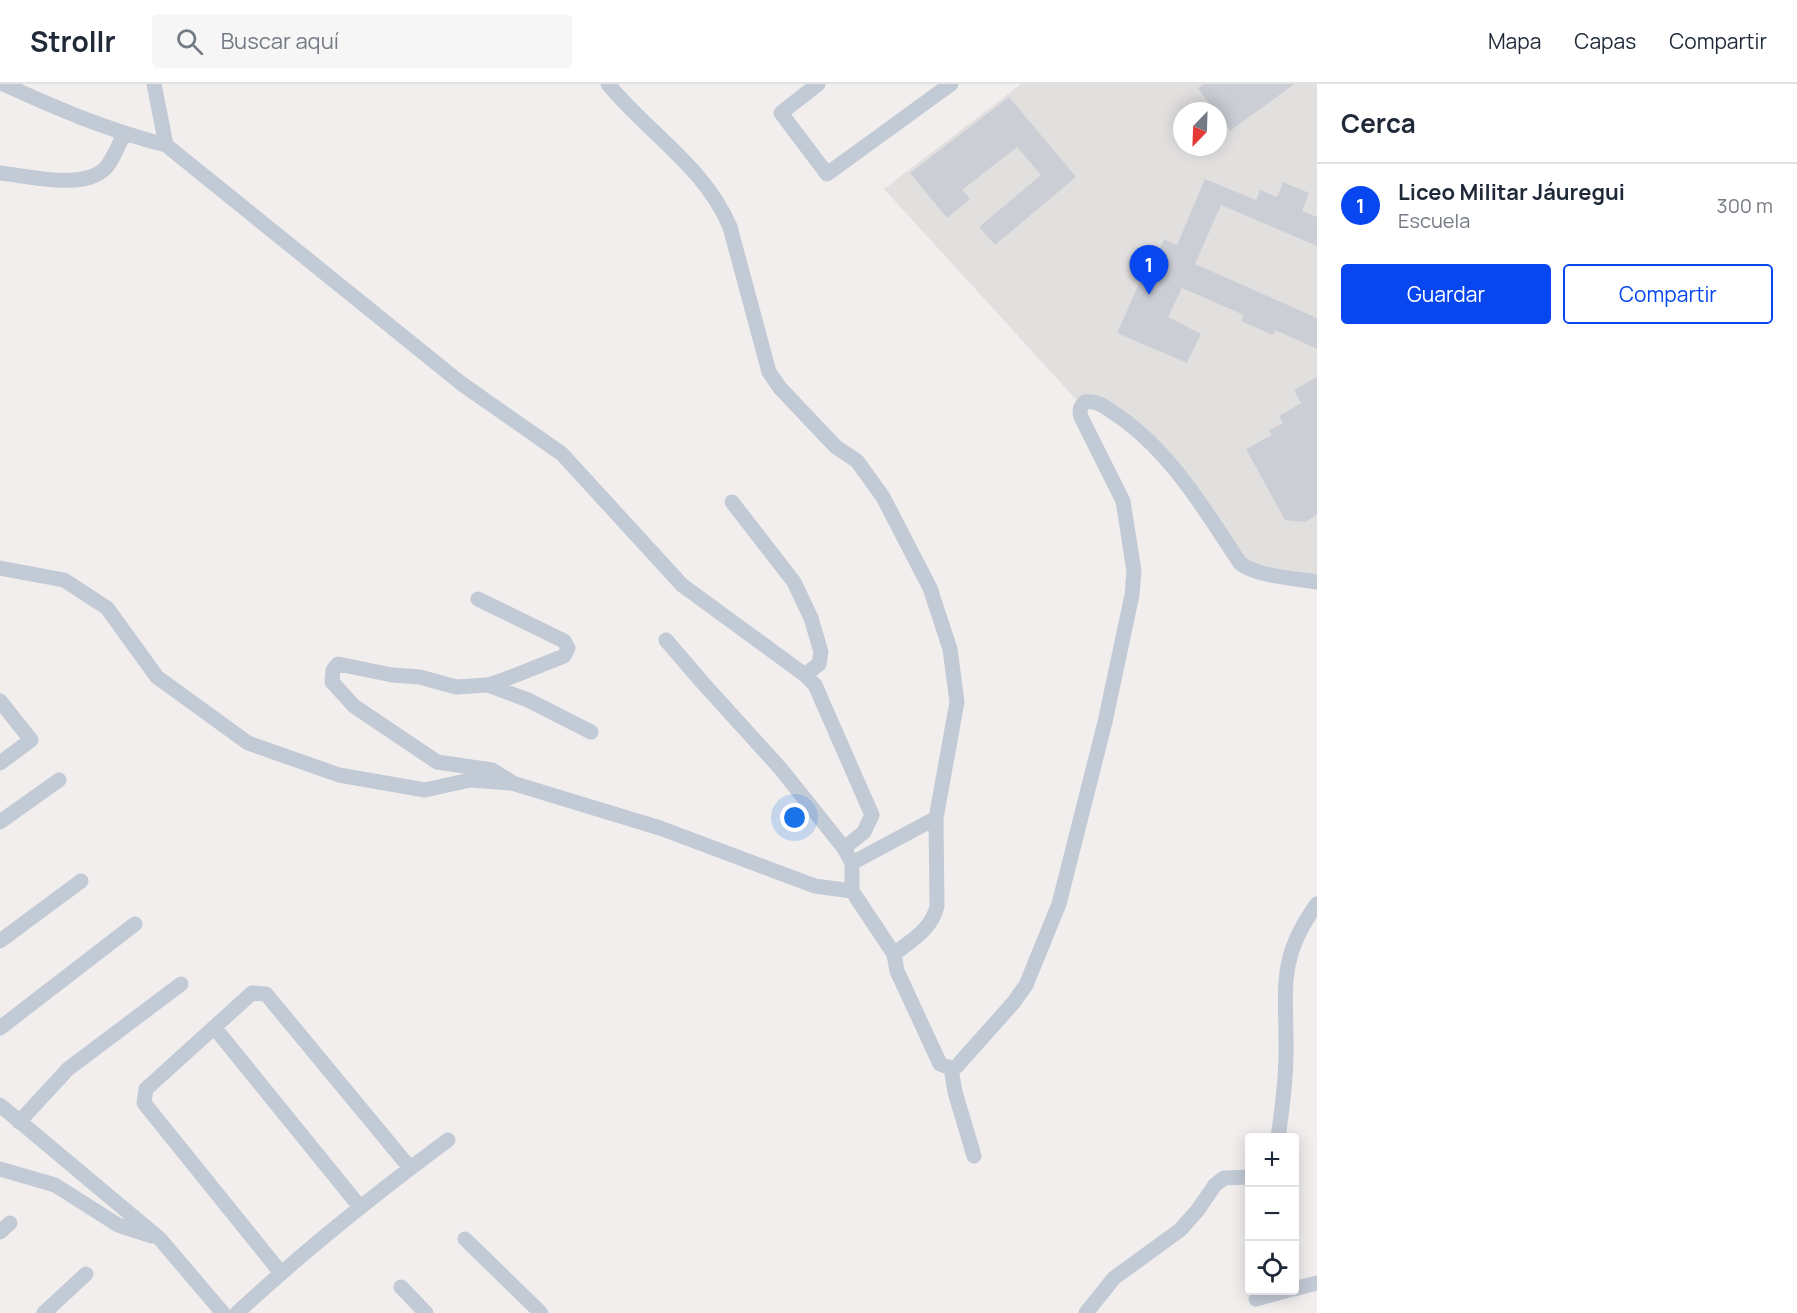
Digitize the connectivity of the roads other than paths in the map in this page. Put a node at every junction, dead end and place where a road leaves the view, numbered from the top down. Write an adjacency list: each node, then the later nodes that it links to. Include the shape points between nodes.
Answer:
1 (3, 84): 6 (street, via 72,116)
2 (154, 84): 7 (street)
3 (608, 84): 21 (street, via 697,172 712,192 730,227 769,372 836,447 857,461 869,477 930,588 950,649 957,702)
4 (818, 84): 5 (street, via 781,113 827,174)
5 (951, 84)
6 (124, 134): 7 (street); 8 (street, via 104,170 88,178 67,180)
7 (166, 145): 14 (street, via 462,384 562,454 682,585)
8 (0, 173)
9 (732, 502): 14 (street, via 794,582 811,618 821,652 819,664)
10 (0, 568): 20 (street, via 64,580 107,608 157,677 248,743 339,775 425,790 470,780)
11 (1317, 582): 34 (street, via 1258,572 1240,563 1184,480 1136,428 1098,403 1082,405 1081,417 1123,501 1134,571 1132,595 1059,904 1026,985 957,1066)
12 (478, 599): 15 (street, via 564,641 568,648 564,656)
13 (666, 640): 23 (street, via 780,768)
14 (805, 675): 23 (street, via 815,685 872,815 864,832)
15 (488, 685): 17 (street); 20 (street, via 456,687 338,664 332,682 354,706 437,762 492,770)
16 (0, 700): 18 (street, via 31,740)
17 (591, 732)
18 (0, 763)
19 (59, 780): 22 (street)
20 (512, 783): 26 (street, via 660,828 815,886)
21 (936, 818): 24 (street); 30 (street, via 935,915 926,929)
22 (0, 822)
23 (844, 848): 24 (street)
24 (852, 863): 26 (street)
25 (81, 881): 29 (street)
26 (852, 891): 30 (street)
27 (1317, 904): 37 (street, via 1290,950 1284,981 1286,1055)
28 (135, 924): 33 (street)
29 (0, 941)
30 (894, 954): 34 (street, via 897,971 937,1059)
31 (182, 984): 36 (street, via 68,1068)
32 (214, 1027): 41 (street, via 252,993 266,994); 43 (street); 46 (street, via 146,1089 144,1103)
33 (0, 1028)
34 (951, 1068): 39 (street)
35 (0, 1105): 36 (street)
36 (19, 1122): 44 (street)
37 (1279, 1133)
38 (448, 1140): 41 (street)
39 (974, 1156)
40 (0, 1168): 44 (street, via 55,1185 118,1226)
41 (410, 1168): 43 (street)
42 (1245, 1177): 58 (street, via 1224,1178 1215,1185 1180,1230 1114,1278)
43 (360, 1207): 46 (street)
44 (160, 1239): 54 (street)
45 (465, 1239): 57 (street)
46 (281, 1273): 55 (street)
47 (86, 1274): 53 (street)
48 (1317, 1283): 50 (street)
49 (401, 1287): 56 (street)
50 (1299, 1288)
51 (1274, 1295): 52 (street)
52 (1255, 1301)
53 (44, 1313)
54 (223, 1313)
55 (237, 1313)
56 (426, 1313)
57 (541, 1313)
58 (1086, 1313)

